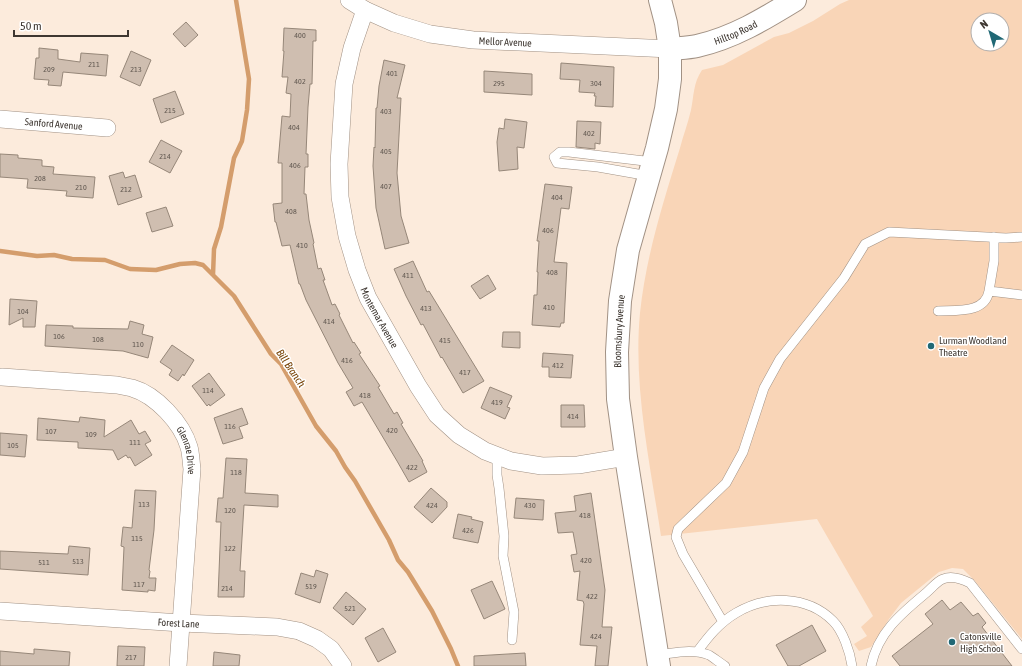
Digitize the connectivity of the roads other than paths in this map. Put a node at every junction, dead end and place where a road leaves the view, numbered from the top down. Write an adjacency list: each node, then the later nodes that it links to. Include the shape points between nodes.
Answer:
1 (349, 0): 4 (street, Mellor Avenue)
2 (660, 0): 5 (main road, Bloomsbury Avenue)
3 (795, 0): 5 (main road, Hilltop Road, via 748,28 722,39 697,46)
4 (365, 10): 5 (street, Mellor Avenue, via 394,23 430,34 474,40); 15 (street, Montemar Avenue, via 352,48 344,84 339,164 340,197 347,236 357,270 368,298 437,415 459,434)
5 (670, 49): 8 (main road, Bloomsbury Avenue, via 666,109)
6 (0, 119): 7 (street, Sanford Avenue)
7 (107, 128)
8 (651, 169): 8 (lane, via 557,163 554,157 560,152 569,152); 16 (main road, Bloomsbury Avenue, via 628,250 620,301 618,391)
9 (994, 237): 10 (lane); 11 (lane, via 994,261); 18 (lane, via 889,232 865,244 844,278 780,359 764,388 743,452 726,483 678,529 676,537 683,554)
10 (1022, 237)
11 (989, 291): 12 (lane); 13 (lane, via 984,303 975,308)
12 (1022, 295)
13 (938, 310)
14 (2, 377): 19 (street, Glenrae Drive, via 133,388 150,397 168,412 180,428 189,446 192,468)
15 (497, 456): 16 (street, Montemar Avenue, via 542,466 578,465); 20 (lane, via 504,536 503,556 514,612)
16 (626, 457): 24 (main road, Bloomsbury Avenue)
17 (0, 611): 19 (street, Forest Lane)
18 (723, 622): 22 (lane); 29 (lane, via 736,613 761,603 797,601 816,609 833,621 842,635)
19 (181, 623): 25 (street, Glenrae Drive); 26 (street, Forest Lane, via 277,627 299,631 317,639 330,649)
20 (512, 640)
21 (1022, 649): 30 (lane, via 970,583 960,578 943,579 899,616 882,638 873,656)
22 (697, 652): 23 (lane); 24 (lane, via 685,651)
23 (709, 656): 27 (lane); 28 (lane)
24 (658, 661)
25 (178, 666)
26 (342, 666)
27 (712, 666)
28 (725, 666)
29 (852, 666)
30 (872, 666)

